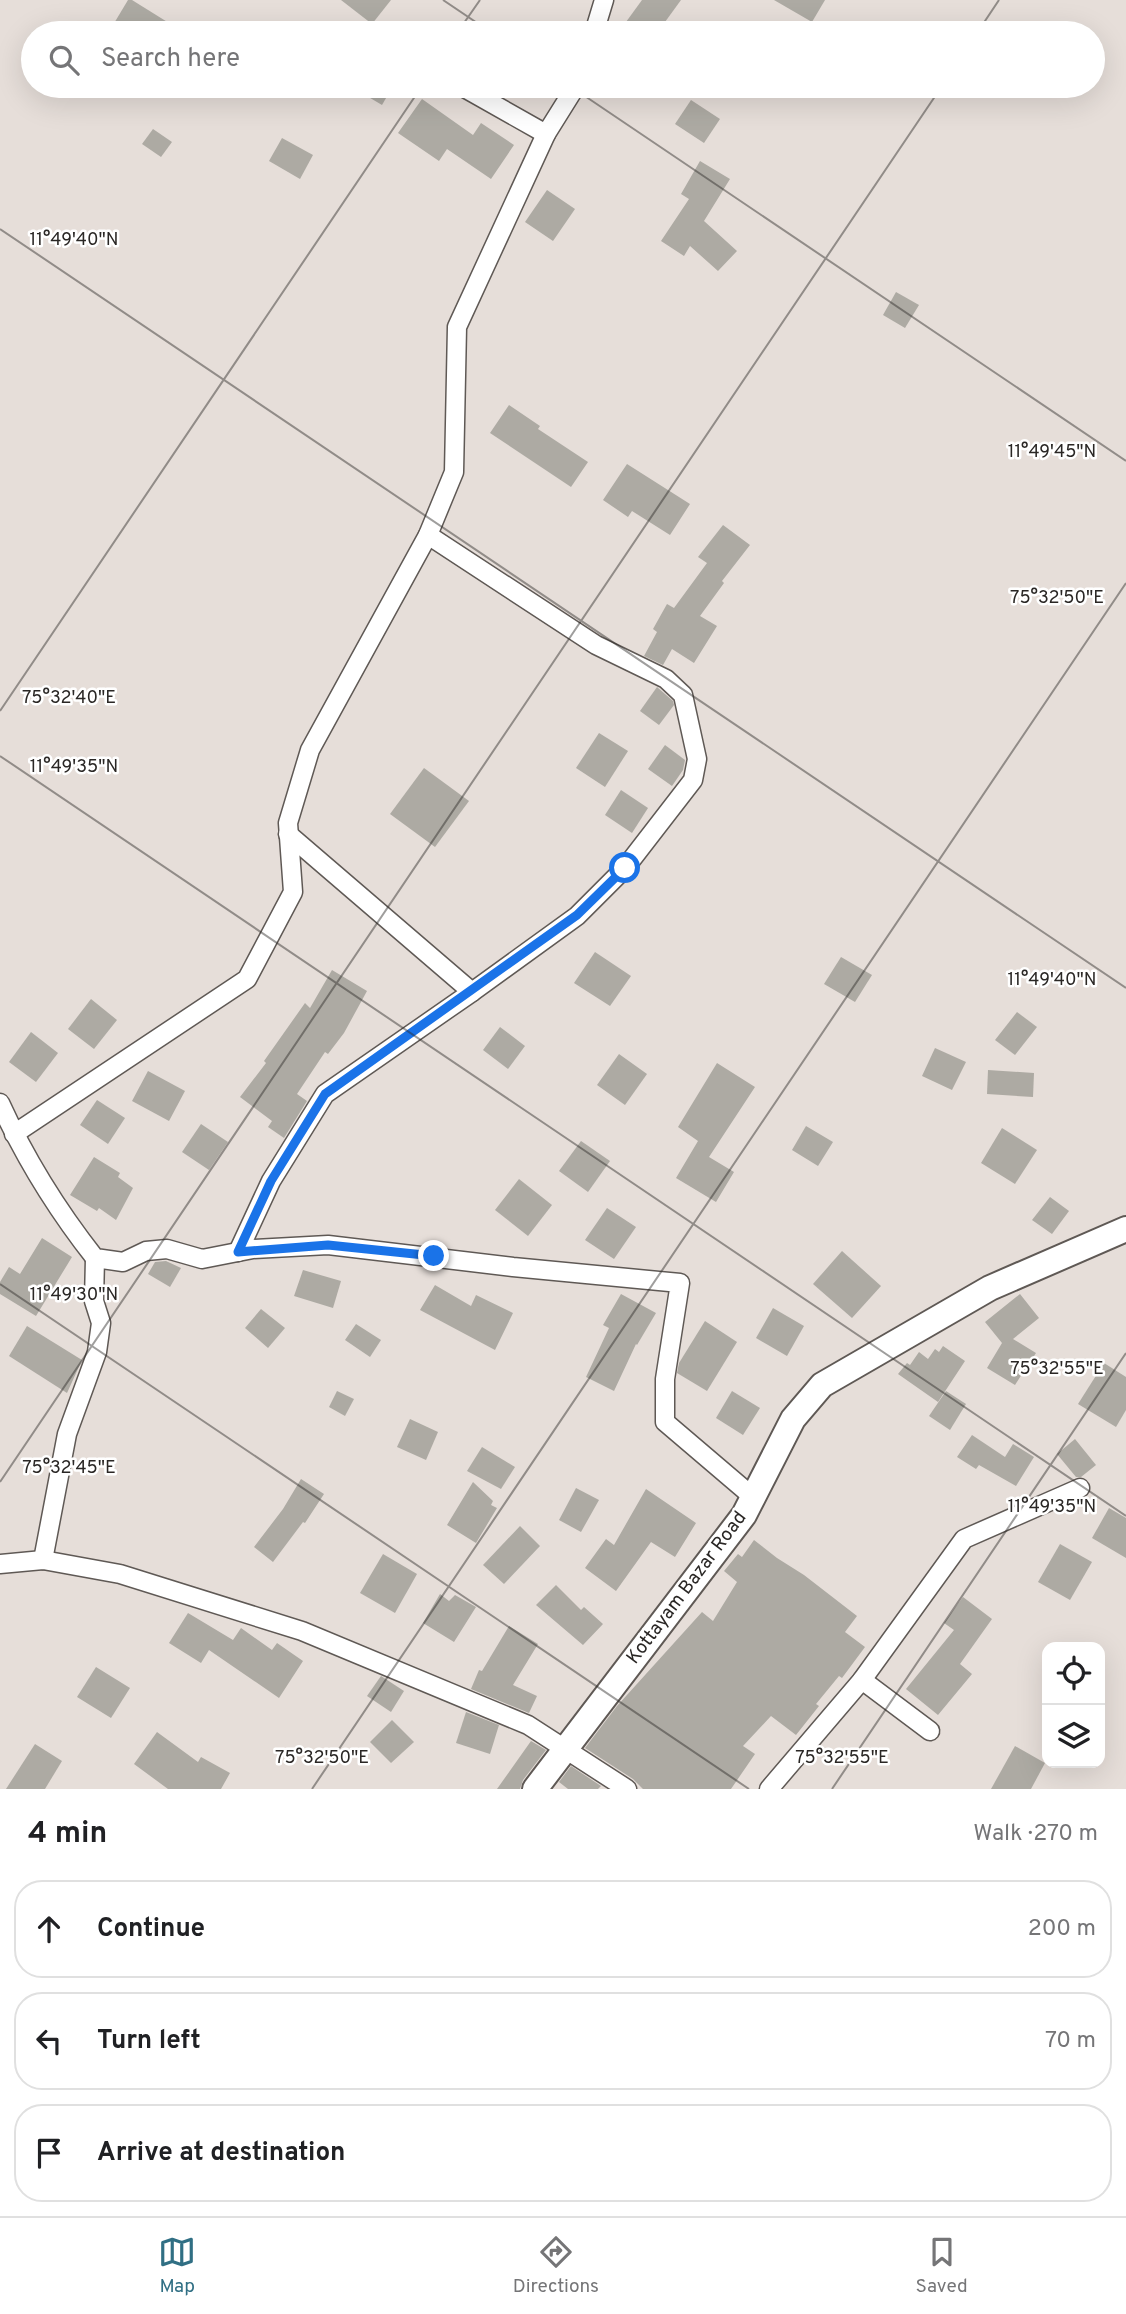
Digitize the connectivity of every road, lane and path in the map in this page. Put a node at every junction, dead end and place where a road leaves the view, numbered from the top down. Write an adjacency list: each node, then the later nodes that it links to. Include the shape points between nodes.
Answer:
1 (604, 0): 2 (street)
2 (598, 21)
3 (482, 98): 5 (street)
4 (568, 98): 5 (street)
5 (546, 134): 6 (street, via 457,327 454,472)
6 (428, 535): 7 (street, via 310,750); 8 (street, via 596,645 666,679 683,695 697,759 693,780 625,868 577,915)
7 (288, 834): 8 (street); 10 (street, via 293,892 247,979)
8 (472, 992): 12 (street, via 325,1094 271,1181)
9 (0, 1103): 10 (street)
10 (14, 1134): 13 (street, via 71,1228)
11 (1126, 1229): 15 (main road, Kottayam Bazar Road, via 990,1288 822,1385 793,1419)
12 (238, 1252): 13 (street, via 202,1259 167,1249 146,1251 123,1262); 15 (street, via 328,1245 680,1283 665,1378 665,1422)
13 (95, 1258): 16 (street, via 94,1301 101,1323 97,1352 67,1434)
14 (1080, 1488): 18 (street, via 964,1539)
15 (752, 1497): 20 (main road, Kottayam Bazar Road, via 744,1515)
16 (43, 1560): 17 (street); 20 (street, via 120,1574 302,1631 528,1725)
17 (0, 1564)
18 (862, 1680): 19 (street); 23 (street)
19 (930, 1731)
20 (567, 1749): 21 (main road, Kottayam Bazar Road); 22 (street)
21 (536, 1789)
22 (627, 1789)
23 (769, 1789)

